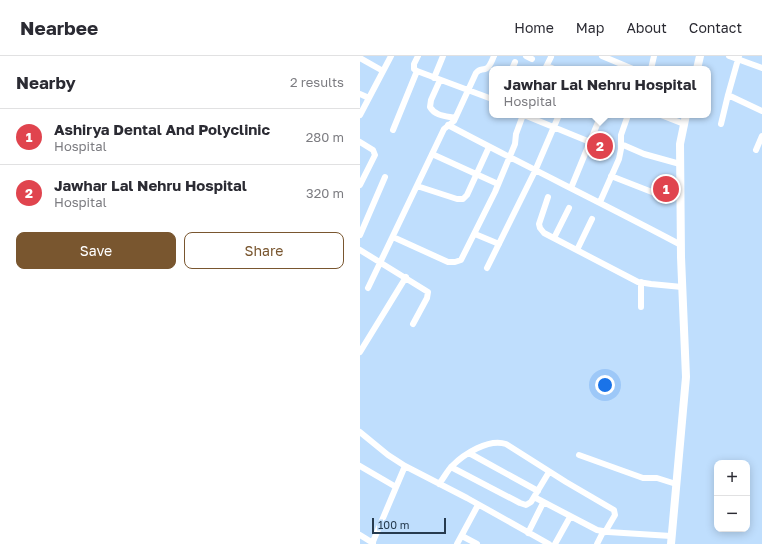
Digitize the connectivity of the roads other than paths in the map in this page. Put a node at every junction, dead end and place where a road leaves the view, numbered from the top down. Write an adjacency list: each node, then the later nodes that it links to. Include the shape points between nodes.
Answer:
1 (391, 56): 19 (street)
2 (418, 56): 20 (street, via 413,66)
3 (443, 56): 21 (street)
4 (494, 56): 23 (street, via 488,67 476,73)
5 (654, 56): 16 (street)
6 (700, 56): 17 (street)
7 (729, 56): 11 (street)
8 (551, 57): 14 (street)
9 (606, 57): 15 (street)
10 (362, 58): 19 (street)
11 (738, 58): 18 (street); 25 (street)
12 (515, 62): 13 (street)
13 (513, 66)
14 (546, 66)
15 (626, 66)
16 (652, 66)
17 (698, 66)
18 (762, 68)
19 (384, 71): 26 (street)
20 (417, 72): 21 (street); 42 (street)
21 (434, 78): 22 (street)
22 (440, 80): 23 (street); 30 (street, via 430,107 439,115)
23 (467, 91): 27 (street); 30 (street)
24 (360, 94): 26 (street)
25 (728, 95): 28 (street); 39 (street)
26 (369, 98): 29 (street)
27 (489, 98)
28 (762, 111)
29 (360, 114)
30 (455, 118): 40 (street)
31 (523, 118): 50 (street)
32 (532, 118): 41 (street)
33 (558, 118): 41 (street)
34 (600, 118): 45 (street)
35 (627, 118): 46 (street, via 621,135)
36 (669, 118): 38 (street)
37 (685, 118): 38 (street)
38 (684, 124): 51 (street)
39 (721, 124)
40 (448, 125): 47 (street); 49 (street, via 444,128)
41 (554, 127): 45 (street); 52 (street)
42 (393, 130)
43 (762, 136): 48 (street)
44 (360, 142): 57 (street, via 373,150 375,155)
45 (590, 142): 59 (street)
46 (621, 144): 51 (street, via 644,154); 54 (street, via 621,153)
47 (489, 147): 50 (street); 53 (street)
48 (756, 150)
49 (432, 154): 53 (street); 58 (street)
50 (510, 158): 52 (street); 56 (street)
51 (680, 164): 61 (street)
52 (535, 171): 59 (street); 69 (street)
53 (476, 175): 56 (street); 58 (street, via 463,199)
54 (612, 176): 61 (street, via 652,192); 62 (street)
55 (385, 177): 66 (street)
56 (498, 184): 65 (street)
57 (360, 185)
58 (417, 186): 67 (street)
59 (571, 188): 62 (street)
60 (548, 197): 68 (street, via 540,218 540,228)
61 (681, 197): 70 (street)
62 (600, 202): 70 (street)
63 (569, 208): 68 (street)
64 (592, 219): 72 (street)
65 (475, 234): 67 (street, via 464,256 455,262 448,262); 69 (street)
66 (360, 235)
67 (393, 237): 73 (street)
68 (554, 238): 72 (street)
69 (499, 244): 74 (street)
70 (681, 245): 77 (street)
71 (360, 250): 73 (street)
72 (577, 250): 76 (street)
73 (381, 262): 75 (street); 78 (street)
74 (487, 268)
75 (406, 277): 80 (street, via 428,293); 81 (street)
76 (641, 282): 77 (street); 79 (street)
77 (682, 287): 90 (street, via 686,377)
78 (368, 288)
79 (641, 307)
80 (413, 324)
81 (360, 352)
82 (360, 432): 86 (street)
83 (470, 452): 87 (street); 88 (street, via 492,442 501,442); 92 (street)
84 (579, 454): 90 (street, via 643,478 658,478)
85 (360, 466): 91 (street)
86 (405, 466): 89 (street); 91 (street)
87 (452, 467): 89 (street); 93 (street, via 523,504 528,504)
88 (549, 472): 92 (street); 97 (street, via 614,510 615,515)
89 (440, 484): 95 (street)
90 (676, 484): 101 (street)
91 (396, 487): 102 (street)
92 (538, 491): 93 (street)
93 (534, 497): 94 (street)
94 (543, 502): 96 (street); 98 (street)
95 (478, 505): 98 (street); 100 (street)
96 (570, 517): 97 (street); 106 (street)
97 (604, 532): 101 (street); 107 (street)
98 (528, 533): 105 (street)
99 (360, 535): 102 (street)
100 (462, 536): 103 (street); 104 (street)
101 (671, 540)
102 (373, 543)
103 (457, 544)
104 (477, 544)
105 (549, 544)
106 (555, 544)
107 (597, 544)

